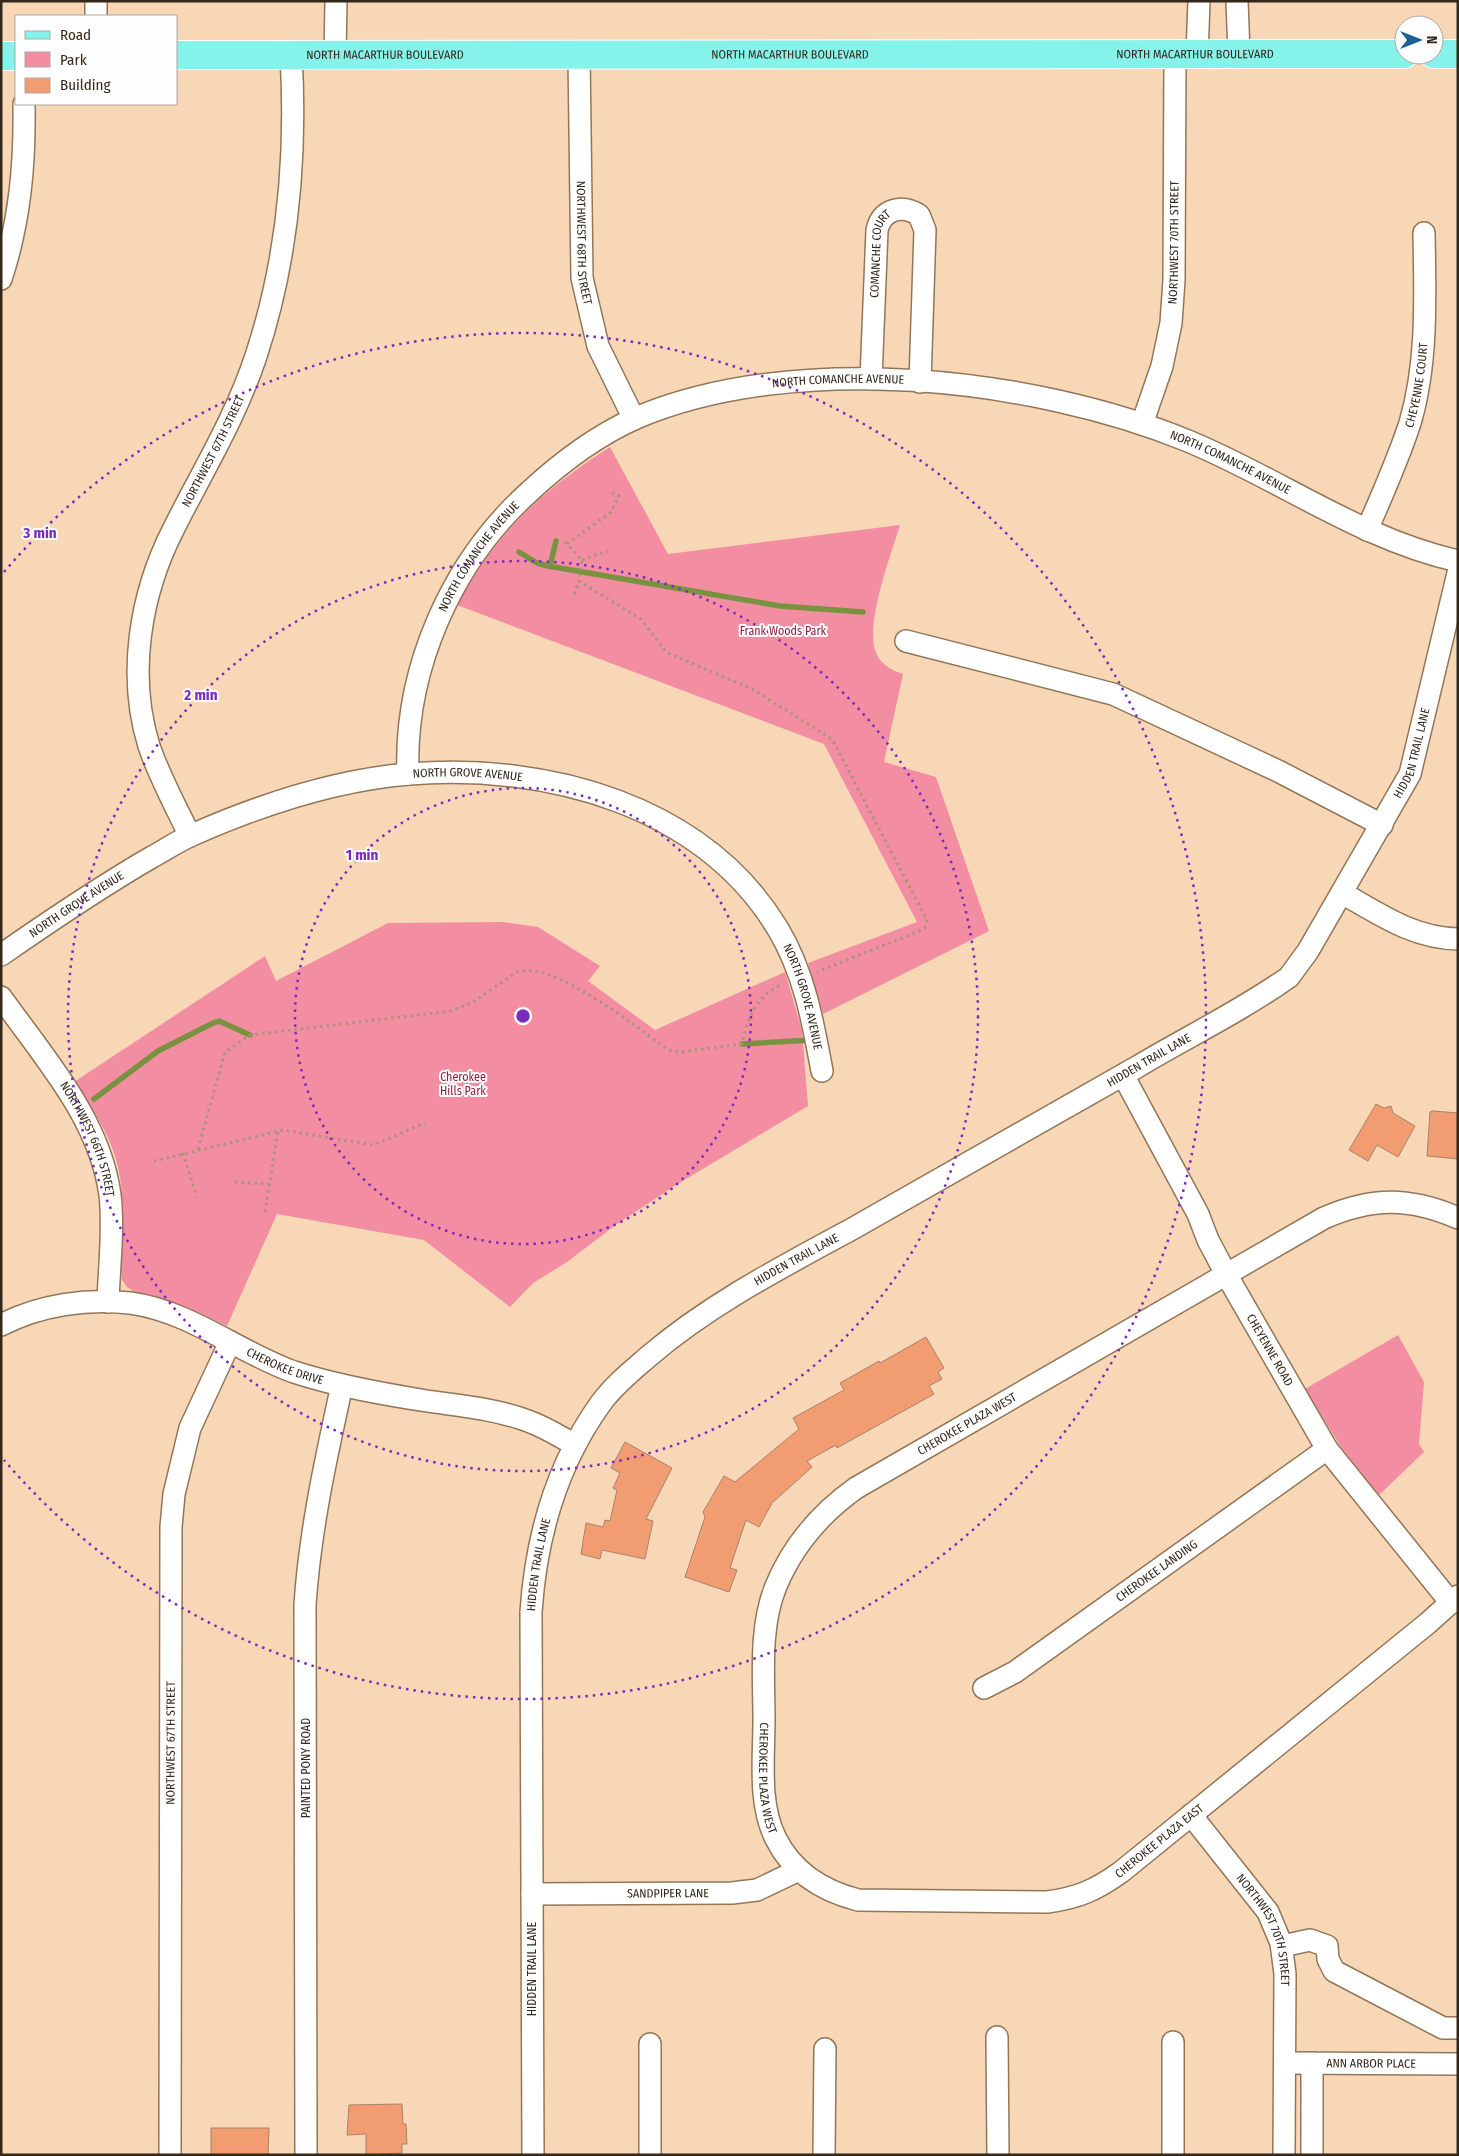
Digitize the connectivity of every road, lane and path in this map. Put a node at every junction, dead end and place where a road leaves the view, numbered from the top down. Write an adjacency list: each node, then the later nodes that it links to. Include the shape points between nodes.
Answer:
1 (96, 1): 5 (street)
2 (336, 1): 12 (street)
3 (1199, 1): 6 (street, NORTHWEST 70TH STREET)
4 (1237, 1): 7 (street)
5 (96, 15)
6 (1186, 54): 7 (main road, NORTH MACARTHUR BOULEVARD); 13 (main road, NORTH MACARTHUR BOULEVARD); 23 (street, NORTHWEST 70TH STREET, via 1171,323 1162,366)
7 (1239, 54): 8 (main road, NORTH MACARTHUR BOULEVARD)
8 (1394, 54)
9 (1444, 54): 10 (main road)
10 (1458, 54)
11 (291, 55): 12 (main road, NORTH MACARTHUR BOULEVARD); 16 (main road, NORTH MACARTHUR BOULEVARD); 35 (street, NORTHWEST 67TH STREET, via 291,172 286,228 272,304 256,358 225,433 156,568 139,641 141,710 150,746)
12 (335, 55): 13 (main road, NORTH MACARTHUR BOULEVARD)
13 (579, 55): 22 (street, NORTHWEST 68TH STREET, via 582,278 598,346)
14 (1, 56): 15 (main road)
15 (15, 56)
16 (178, 56)
17 (24, 105): 19 (street, via 22,183 10,252)
18 (1424, 233): 25 (street, CHEYENNE COURT, via 1425,320 1420,374 1410,422)
19 (1, 279)
20 (871, 379): 21 (street, NORTH COMANCHE AVENUE); 21 (street, COMANCHE COURT, via 877,230 884,215 906,209 919,215 925,230); 22 (street, NORTH COMANCHE AVENUE, via 778,383 733,389 701,396)
21 (920, 382): 23 (street, NORTH COMANCHE AVENUE, via 1046,399)
22 (634, 419): 33 (street, NORTH COMANCHE AVENUE, via 549,473 504,517 471,560 442,611 426,650 414,692)
23 (1142, 424): 25 (street, NORTH COMANCHE AVENUE, via 1228,459)
24 (612, 493): 28 (path, via 619,496 611,512 566,543)
25 (1367, 530): 27 (street, NORTH COMANCHE AVENUE, via 1413,549)
26 (608, 551): 28 (path)
27 (1458, 561)
28 (583, 562): 30 (path)
29 (1458, 573): 34 (street, HIDDEN TRAIL LANE, via 1415,758 1403,790)
30 (580, 579): 31 (path); 39 (path, via 641,619 666,652 752,689 832,739 927,920 925,928 918,932)
31 (574, 594)
32 (906, 641): 34 (street, via 1113,694 1278,771)
33 (408, 774): 35 (street, NORTH GROVE AVENUE, via 370,779 283,801); 39 (street, NORTH GROVE AVENUE, via 450,772 519,776 588,792 650,815 724,862 744,883 779,930)
34 (1382, 825): 36 (street, HIDDEN TRAIL LANE)
35 (190, 836): 38 (street, NORTH GROVE AVENUE, via 122,874)
36 (1342, 894): 37 (street, via 1412,932); 42 (street, HIDDEN TRAIL LANE, via 1289,977)
37 (1458, 940)
38 (1, 955)
39 (801, 977): 41 (street, NORTH GROVE AVENUE); 45 (path, via 775,987 758,1001 746,1023 742,1044 680,1052 669,1050 582,990 527,968 464,1007 451,1011 250,1035 225,1052)
40 (1, 997): 54 (street, NORTHWEST 66TH STREET, via 78,1108 100,1151 110,1197)
41 (822, 1071)
42 (1123, 1075): 53 (street, CHEYENNE ROAD, via 1194,1206); 58 (street, HIDDEN TRAIL LANE, via 692,1321 631,1371 602,1402)
43 (425, 1123): 44 (path, via 372,1145)
44 (278, 1131): 45 (path); 49 (path)
45 (198, 1150): 46 (path)
46 (183, 1153): 47 (path); 50 (path)
47 (154, 1161)
48 (234, 1182): 49 (path)
49 (269, 1184): 51 (path)
50 (197, 1197)
51 (264, 1212)
52 (1458, 1218): 53 (street, CHEROKEE PLAZA WEST, via 1422,1205 1402,1202 1364,1204 1324,1218)
53 (1226, 1274): 59 (street, CHEYENNE ROAD); 63 (street, CHEROKEE PLAZA WEST, via 856,1488 817,1520 802,1538 776,1586 769,1607 764,1656 766,1808 776,1840)
54 (108, 1302): 55 (street, CHEROKEE DRIVE, via 56,1306); 56 (street, CHEROKEE DRIVE, via 150,1306)
55 (1, 1325)
56 (230, 1342): 57 (street, CHEROKEE DRIVE, via 294,1371); 76 (street, NORTHWEST 67TH STREET, via 190,1428 174,1494 171,1527)
57 (342, 1385): 58 (street, CHEROKEE DRIVE, via 506,1414 548,1429); 77 (street, PAINTED PONY ROAD, via 314,1522 305,1605)
58 (575, 1445): 64 (street, HIDDEN TRAIL LANE, via 557,1484 545,1523 533,1584)
59 (1327, 1449): 60 (street, CHEYENNE ROAD); 61 (street, CHEROKEE LANDING, via 1015,1672)
60 (1454, 1600): 62 (street, CHEROKEE PLAZA EAST)
61 (984, 1688)
62 (1191, 1815): 63 (street, CHEROKEE PLAZA EAST, via 1122,1872 1072,1899 1047,1902 858,1900 833,1893); 65 (street, NORTHWEST 70TH STREET, via 1268,1912)
63 (799, 1870): 64 (street, SANDPIPER LANE, via 757,1890 732,1893)
64 (532, 1894): 78 (street, HIDDEN TRAIL LANE)
65 (1282, 1946): 66 (street, via 1310,1940 1327,1946 1328,1959 1334,1971 1443,2028); 71 (street, NORTHWEST 70TH STREET)
66 (1458, 2028)
67 (997, 2037): 81 (street)
68 (1173, 2042): 82 (street)
69 (650, 2044): 79 (street)
70 (825, 2048): 80 (street)
71 (1285, 2063): 72 (street, ANN ARBOR PLACE); 74 (street, NORTHWEST 70TH STREET)
72 (1312, 2064): 73 (street, ANN ARBOR PLACE); 75 (street)
73 (1458, 2064)
74 (1284, 2130): 75 (street); 83 (street, NORTHWEST 70TH STREET)
75 (1312, 2130): 84 (street)
76 (170, 2155)
77 (306, 2155)
78 (533, 2155)
79 (650, 2155)
80 (824, 2155)
81 (998, 2155)
82 (1173, 2155)
83 (1284, 2155)
84 (1312, 2155)

